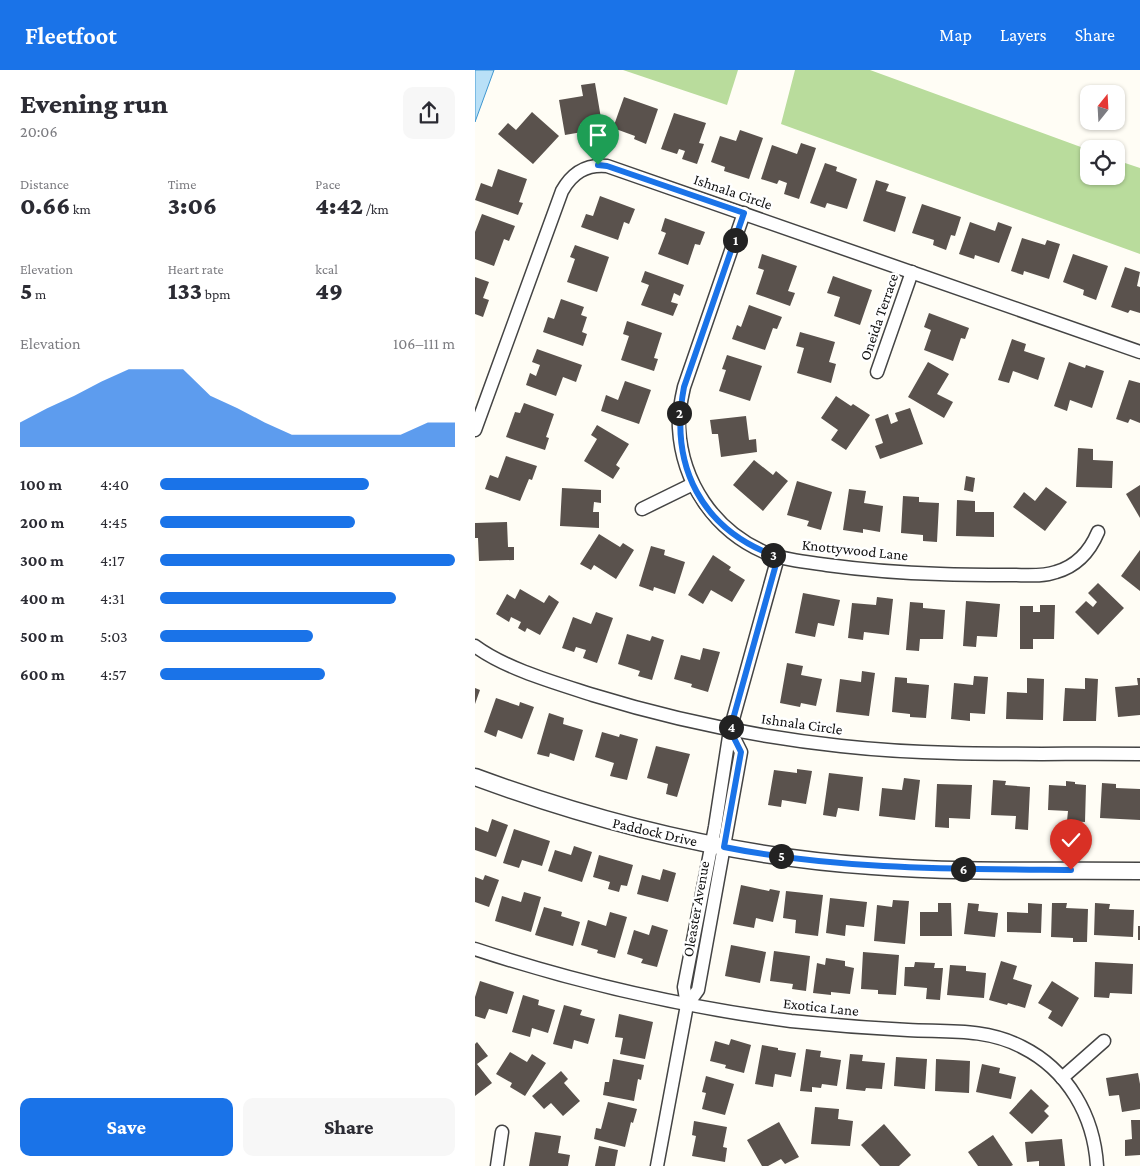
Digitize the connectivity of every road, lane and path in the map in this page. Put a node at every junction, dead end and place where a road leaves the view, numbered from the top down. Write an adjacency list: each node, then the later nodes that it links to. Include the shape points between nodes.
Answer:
1 (744, 213): 2 (street, Ishnala Circle); 5 (street, Ishnala Circle, via 607,166 589,167 573,176 563,191); 6 (street, Knottywood Lane, via 680,406 681,446)
2 (912, 272): 3 (street, Ishnala Circle); 4 (street, Oneida Terrace)
3 (1140, 352)
4 (877, 372)
5 (475, 430)
6 (693, 484): 7 (street); 9 (street, Knottywood Lane, via 703,502 730,531)
7 (643, 509)
8 (1098, 532): 9 (street, Knottywood Lane, via 1091,548 1079,560 1065,569 1040,575 912,573 857,569)
9 (778, 557): 11 (street, Oleaster Avenue)
10 (475, 646): 11 (street, Ishnala Circle, via 502,662 566,686 633,707)
11 (730, 730): 12 (street, Ishnala Circle, via 901,751); 14 (street, Oleaster Avenue, via 715,827)
12 (1140, 754)
13 (475, 777): 14 (street, Paddock Drive, via 586,815)
14 (717, 846): 15 (street, Paddock Drive, via 872,866); 17 (street, Oleaster Avenue, via 684,987)
15 (1140, 871)
16 (475, 949): 17 (street, Exotica Lane, via 579,981)
17 (687, 1005): 19 (street, Exotica Lane, via 793,1021 986,1034 1023,1047); 22 (street, Oleaster Avenue)
18 (1105, 1041): 19 (street)
19 (1062, 1078): 23 (street, Exotica Lane, via 1081,1104 1089,1122)
20 (502, 1132): 21 (street)
21 (497, 1166)
22 (657, 1166)
23 (1097, 1166)

